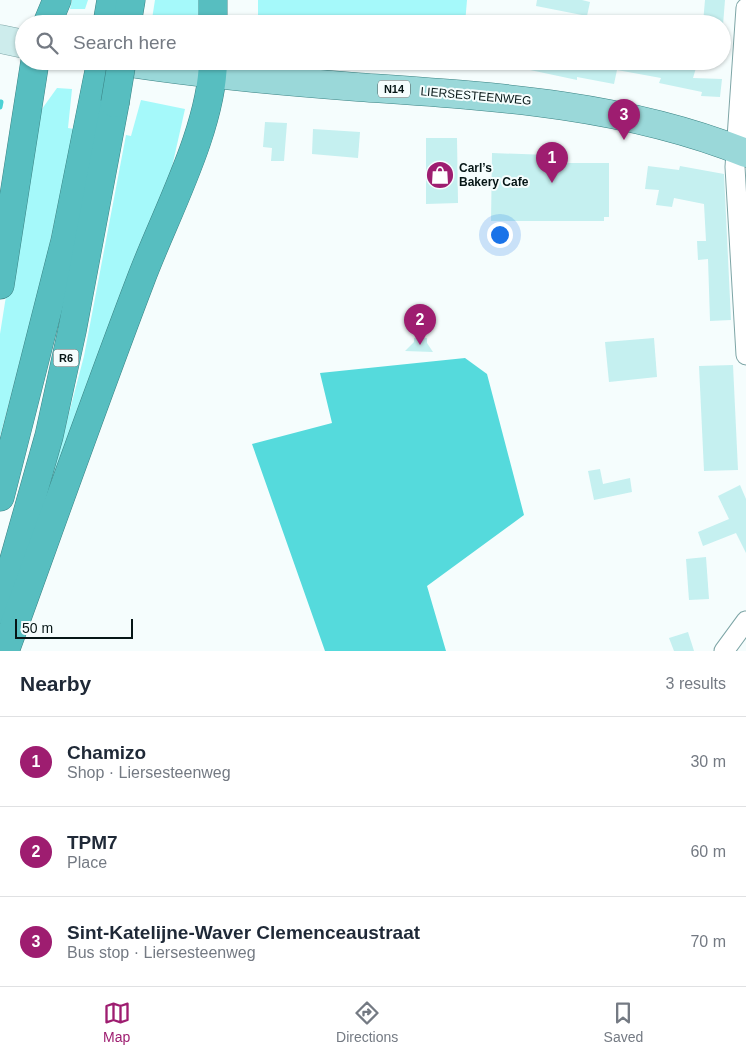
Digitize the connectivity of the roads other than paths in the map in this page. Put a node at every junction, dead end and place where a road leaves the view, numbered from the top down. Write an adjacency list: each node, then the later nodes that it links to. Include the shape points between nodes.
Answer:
1 (57, 0): 4 (highway)
2 (213, 0): 5 (highway)
3 (746, 8): 14 (street)
4 (51, 15)
5 (213, 15)
6 (0, 39): 7 (main road)
7 (15, 42)
8 (34, 70): 15 (highway)
9 (102, 70): 13 (highway, R6)
10 (123, 70): 13 (highway, R6, bridge)
11 (212, 70): 20 (highway, via 198,138 141,277)
12 (231, 70): 14 (main road, LIERSESTEENWEG / N14, via 530,101 669,127)
13 (105, 102): 17 (highway, R6); 18 (highway, R6, via 72,331 49,436)
14 (741, 151): 16 (street)
15 (0, 285)
16 (746, 354)
17 (0, 498)
18 (0, 609)
19 (746, 621): 21 (street)
20 (5, 651)
21 (724, 651)

